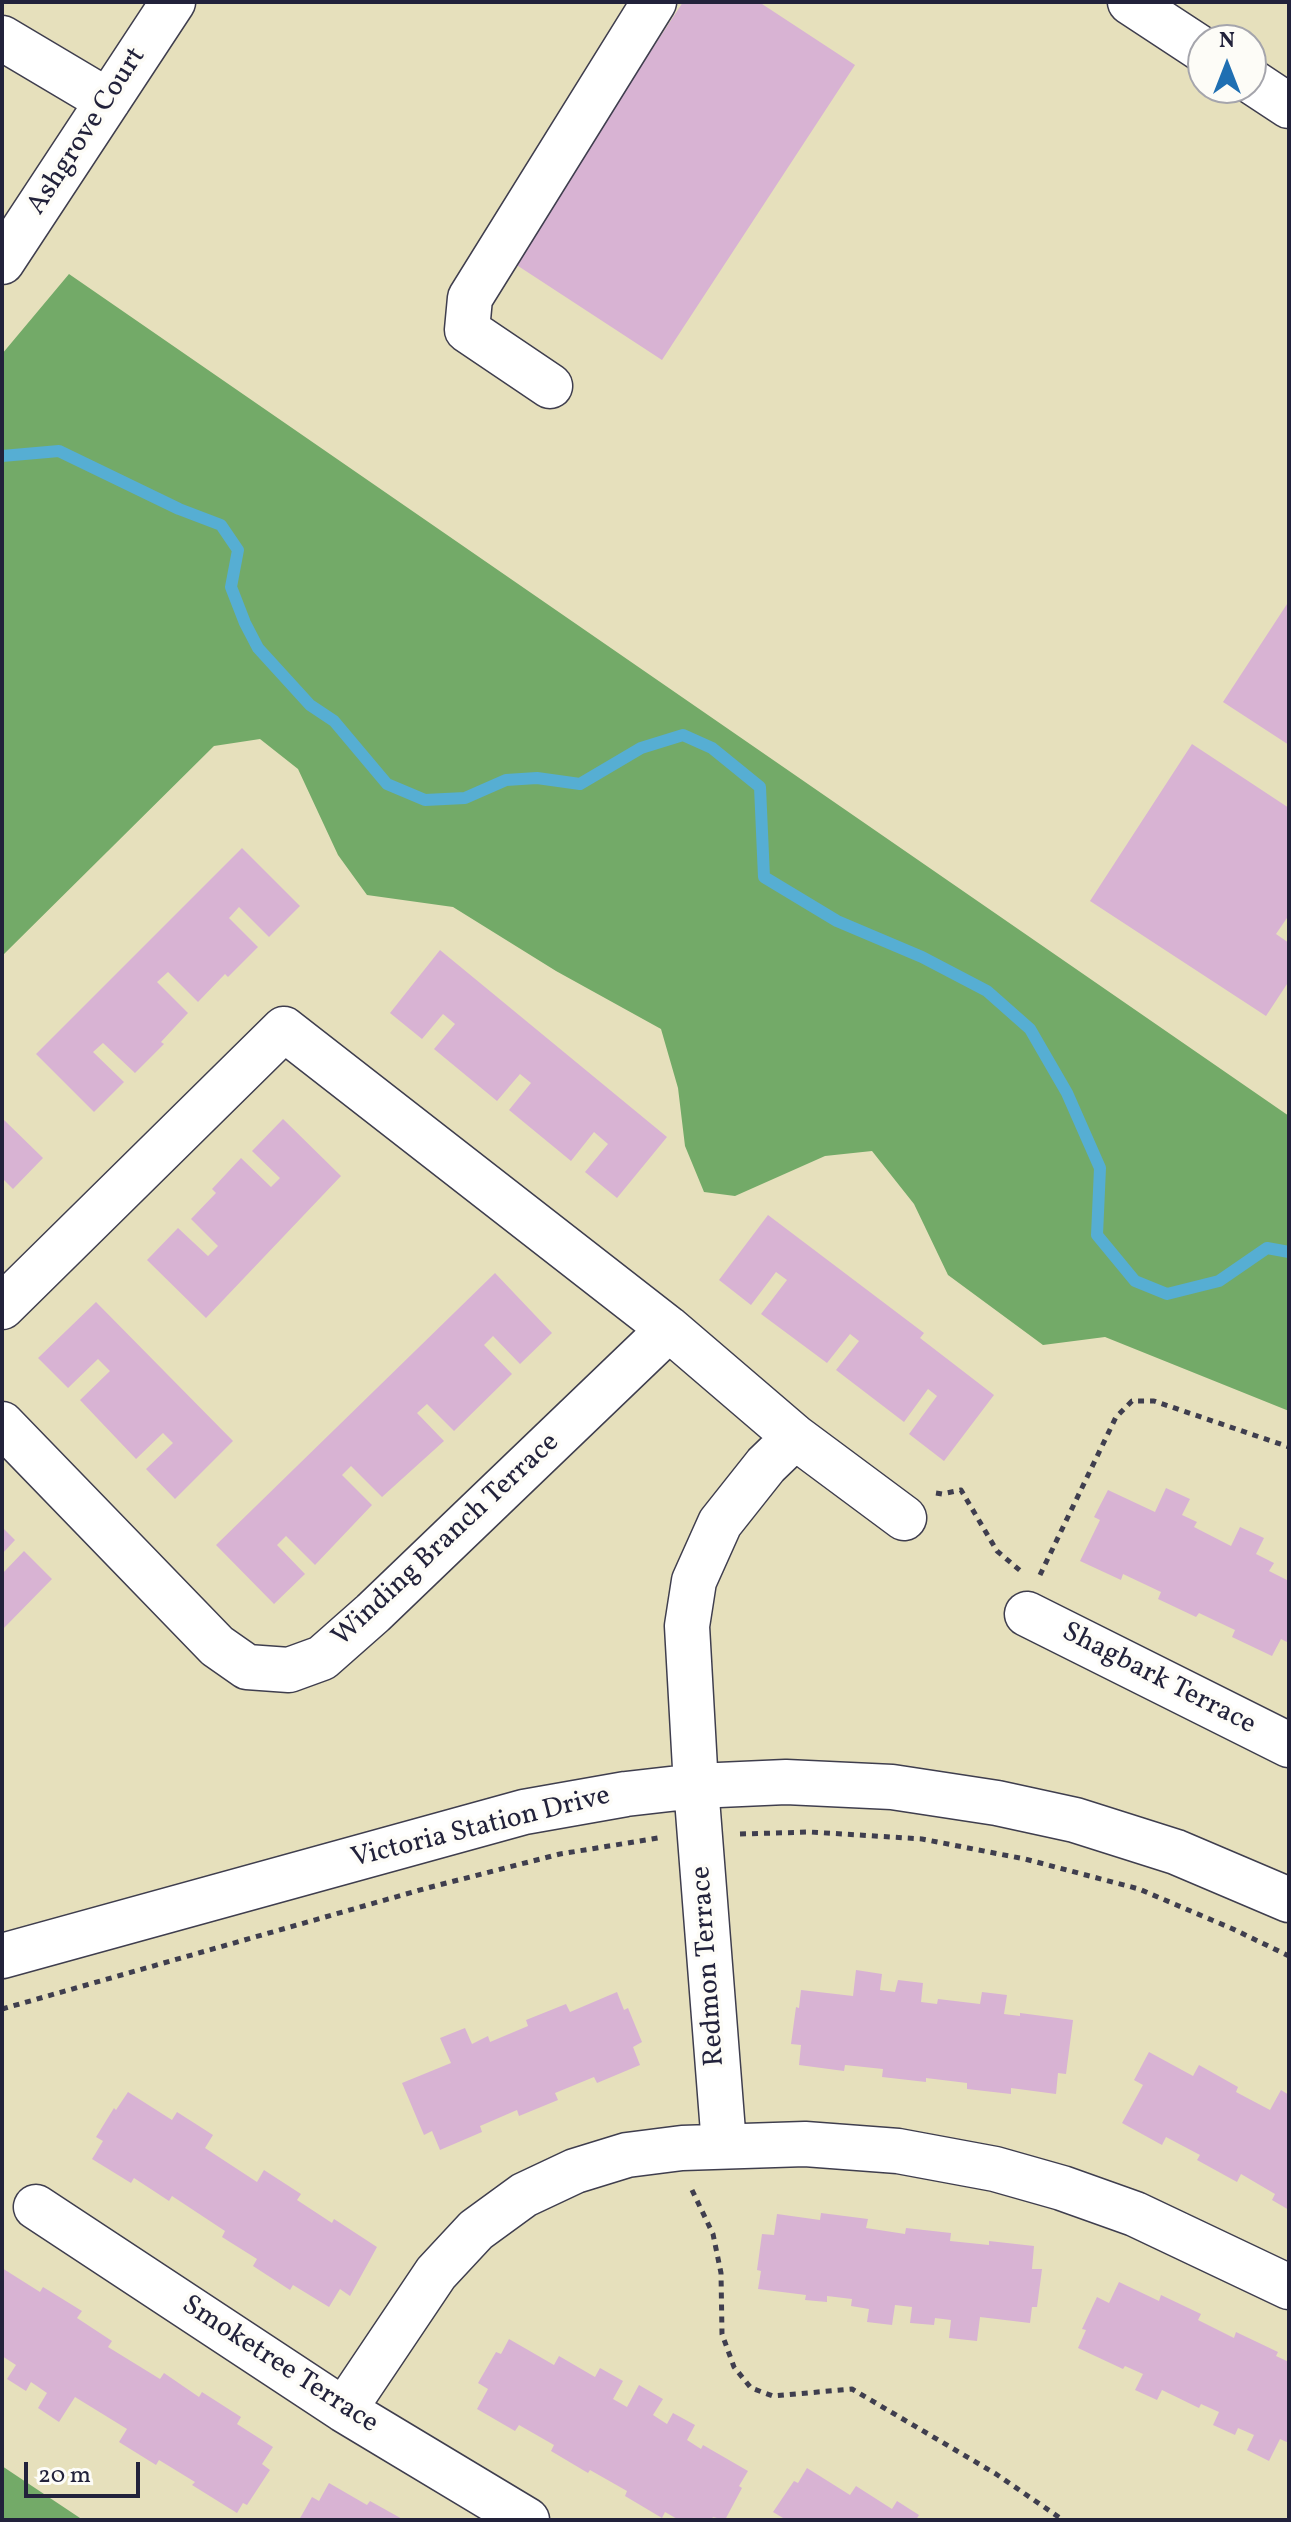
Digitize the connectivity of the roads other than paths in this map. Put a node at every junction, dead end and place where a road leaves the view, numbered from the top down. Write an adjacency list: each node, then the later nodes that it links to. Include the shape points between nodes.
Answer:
1 (173, 2): 7 (street, Ashgrove Court)
2 (654, 2): 10 (street, via 470,298 467,330)
3 (1130, 2): 5 (street)
4 (2, 38): 7 (street)
5 (1187, 39)
6 (1267, 92): 8 (street)
7 (108, 101): 9 (street, Ashgrove Court)
8 (1289, 106)
9 (2, 262)
10 (550, 386)
11 (2, 1307): 12 (street, via 284,1029)
12 (669, 1329): 13 (street, Winding Branch Terrace, via 373,1613 322,1658 289,1670 247,1667 217,1646); 14 (street)
13 (2, 1424)
14 (795, 1437): 15 (street); 18 (street, Redmon Terrace, via 720,1523 694,1581 687,1626)
15 (900, 1516)
16 (1030, 1591): 17 (street, Shagbark Terrace)
17 (1289, 1745)
18 (696, 1786): 19 (street, Victoria Station Drive, via 786,1782 892,1787 997,1803 1075,1820 1176,1852); 20 (street, Victoria Station Drive, via 524,1812); 21 (street, Redmon Terrace)
19 (1289, 1900)
20 (2, 1956)
21 (703, 2146): 23 (street, via 805,2144 898,2151 995,2169 1135,2214); 24 (street, via 627,2155 575,2171 524,2195 476,2230 436,2273)
22 (36, 2207): 24 (street, Smoketree Terrace)
23 (1289, 2287)
24 (344, 2410): 25 (street, Smoketree Terrace)
25 (527, 2520)

